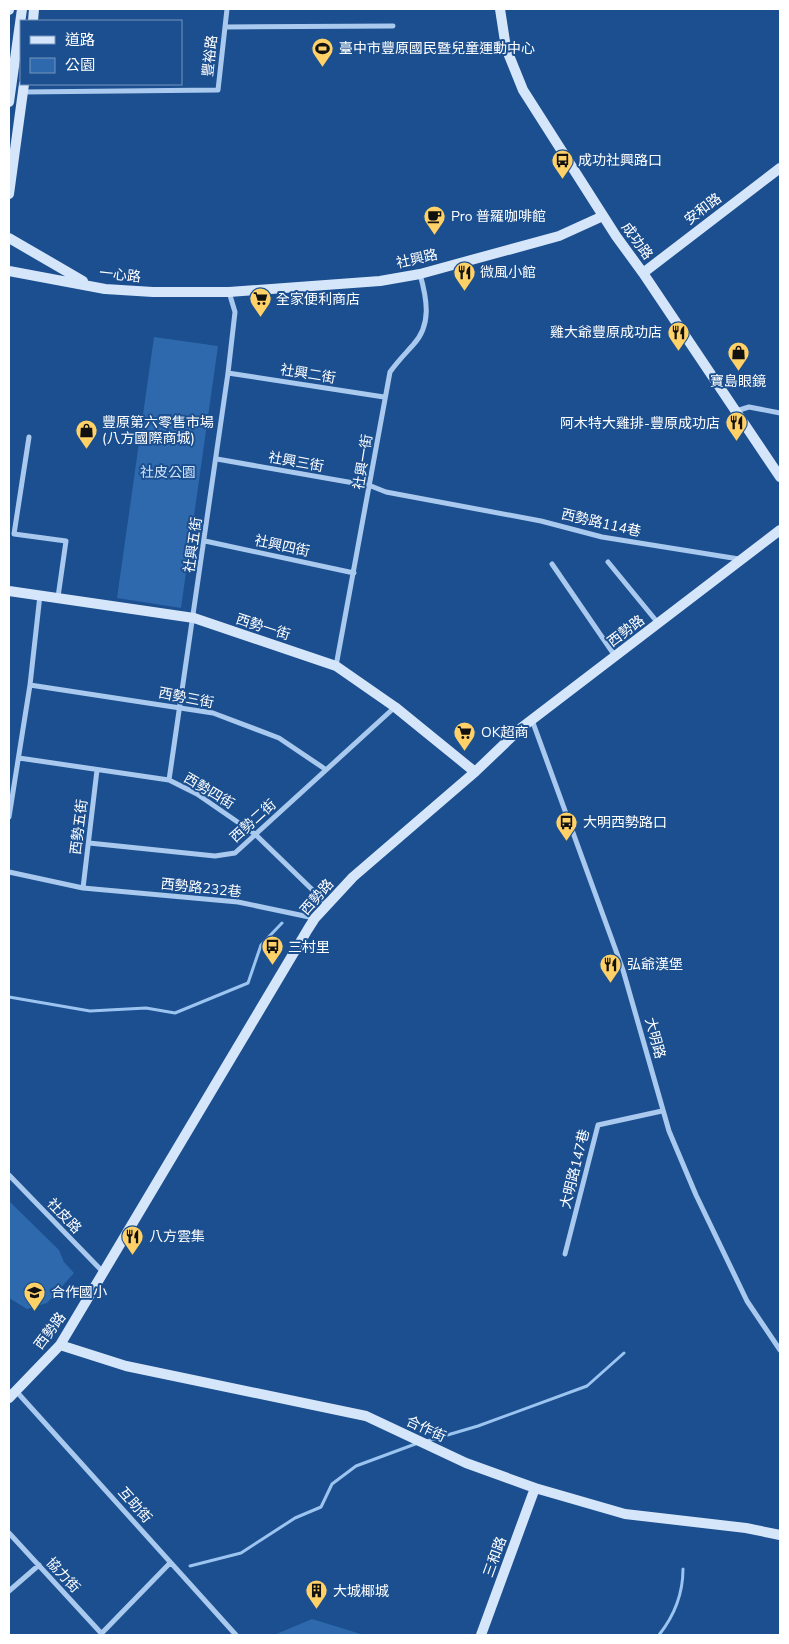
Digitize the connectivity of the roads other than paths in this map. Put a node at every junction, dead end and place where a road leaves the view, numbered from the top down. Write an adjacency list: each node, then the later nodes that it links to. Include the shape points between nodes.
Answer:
1 (227, 9): 5 (street, 豐裕路)
2 (500, 9): 10 (street, 成功路, via 506,48 523,90)
3 (20, 23): 7 (street)
4 (393, 26): 5 (street)
5 (225, 27): 6 (street, 豐裕路, via 218,90)
6 (23, 88): 9 (street)
7 (9, 102)
8 (780, 168): 13 (street, 安和路)
9 (9, 194)
10 (603, 216): 13 (street, 成功路); 14 (street, 社興路, via 558,236)
11 (9, 238): 15 (street)
12 (9, 271): 15 (street, 一心路)
13 (643, 273): 19 (street, 成功路)
14 (420, 274): 16 (street, 社興路, via 380,281); 18 (street, 社興一街, via 426,295 427,318 415,344 400,357 390,372)
15 (90, 286): 16 (street, 一心路, via 153,292)
16 (229, 292): 17 (street, 社興五街, via 236,312)
17 (228, 373): 18 (street, 社興二街); 22 (street, 社興五街)
18 (384, 397): 24 (street, 社興一街)
19 (736, 411): 20 (street, via 749,407); 23 (street, 成功路)
20 (780, 413)
21 (29, 437): 34 (street, via 14,534 66,541)
22 (217, 459): 24 (street, 社興三街); 27 (street, 社興五街)
23 (780, 477)
24 (371, 486): 25 (street, 社興三街, via 386,492); 31 (street, 社興一街)
25 (455, 504): 28 (street, 西勢路114巷, via 602,537)
26 (780, 530): 28 (street, 西勢路)
27 (206, 540): 31 (street, 社興四街); 35 (street, 社興五街)
28 (742, 559): 36 (street, 西勢路)
29 (608, 562): 36 (street)
30 (552, 564): 37 (street)
31 (354, 573): 38 (street, 社興一街)
32 (9, 591): 33 (street, 西勢一街)
33 (40, 595): 34 (street, 西勢一街); 39 (street)
34 (58, 597): 35 (street, 西勢一街)
35 (194, 618): 38 (street, 西勢一街); 40 (street, 社興五街)
36 (658, 624): 37 (street, 西勢路)
37 (615, 656): 42 (street, 西勢路)
38 (336, 666): 41 (street, 西勢一街)
39 (30, 685): 40 (street, 西勢三街); 43 (street)
40 (181, 707): 44 (street, 西勢三街, via 213,714 279,738); 47 (street, 社興五街)
41 (395, 707): 44 (street, 西勢二街); 46 (street, 西勢一街)
42 (532, 720): 46 (street, 西勢路); 55 (street, 大明路, via 623,970)
43 (19, 758): 45 (street, 西勢四街); 48 (street)
44 (325, 769): 49 (street, 西勢二街)
45 (97, 770): 47 (street, 西勢四街); 50 (street, 西勢五街)
46 (474, 772): 53 (street, 西勢路, via 353,877)
47 (169, 780): 49 (street, 西勢四街, via 197,794)
48 (9, 817)
49 (255, 834): 50 (street, 西勢二街, via 235,853 215,856); 53 (street, 西勢四街)
50 (89, 843): 52 (street, 西勢五街)
51 (9, 872): 52 (street, 西勢路232巷)
52 (83, 888): 54 (street, 西勢路232巷, via 238,902)
53 (327, 904): 54 (street, 西勢路)
54 (315, 918): 58 (street, 西勢路)
55 (662, 1111): 57 (street, 大明路147巷, via 598,1125); 60 (street, 大明路, via 696,1195 748,1301)
56 (9, 1175): 58 (street, 社皮路)
57 (565, 1254)
58 (104, 1274): 59 (street, 西勢路)
59 (60, 1345): 61 (street, 西勢路); 62 (street, 合作街, via 126,1366 366,1416 466,1463)
60 (780, 1350)
61 (12, 1394): 65 (street, 互助街, via 151,1539)
62 (535, 1488): 64 (street, 合作街, via 625,1514); 70 (street, 三和路)
63 (9, 1532): 66 (street, 協力街)
64 (780, 1535)
65 (170, 1563): 68 (street); 69 (street, 互助街)
66 (39, 1566): 67 (street); 68 (street, 協力街)
67 (9, 1591)
68 (100, 1634)
69 (234, 1635)
70 (481, 1635)

